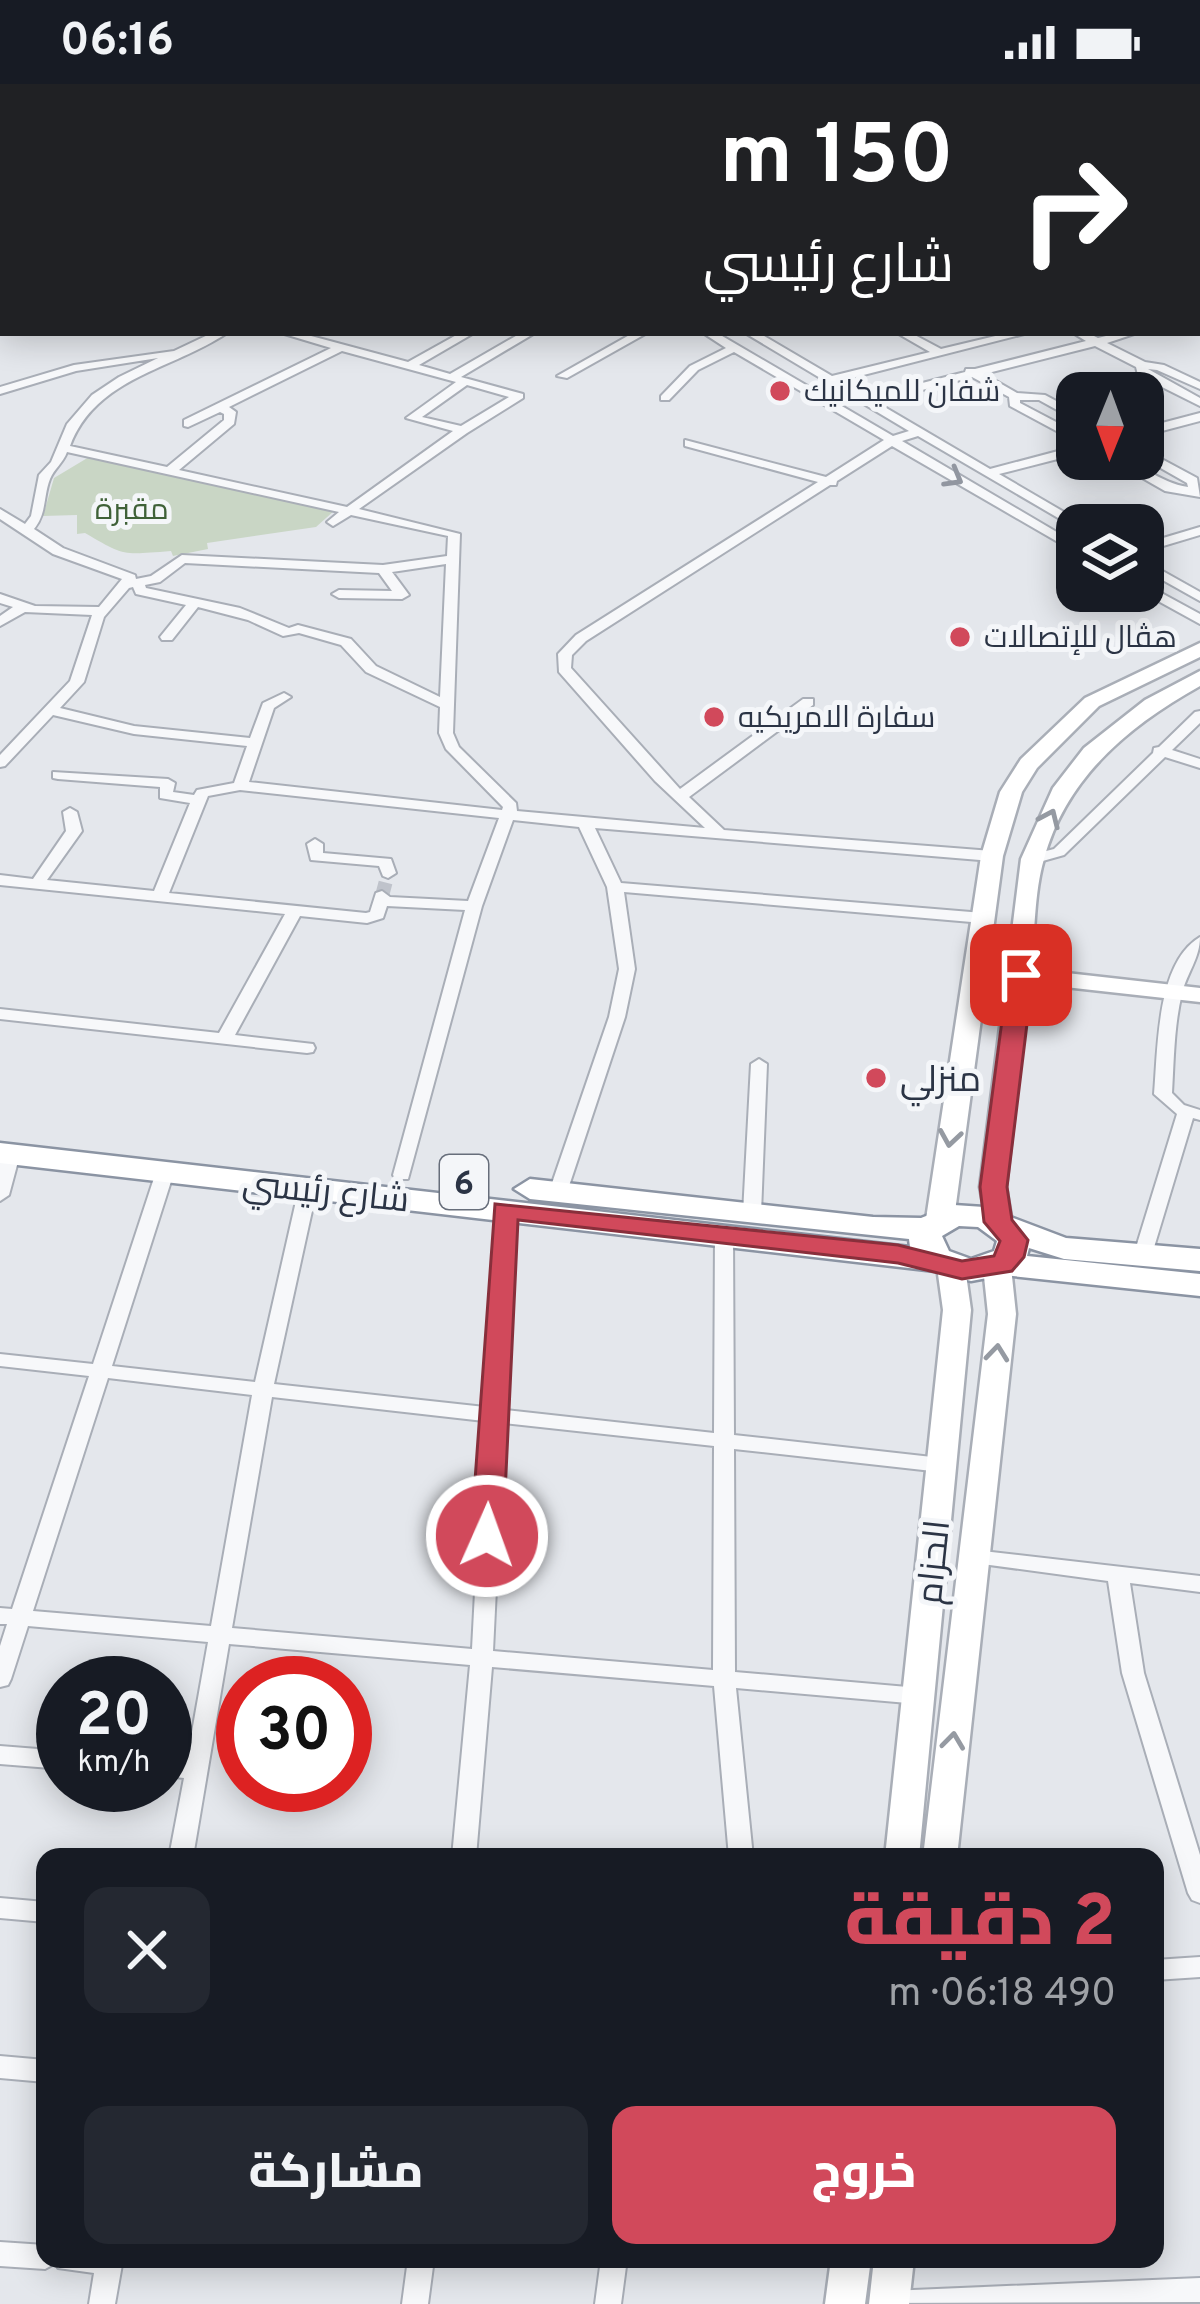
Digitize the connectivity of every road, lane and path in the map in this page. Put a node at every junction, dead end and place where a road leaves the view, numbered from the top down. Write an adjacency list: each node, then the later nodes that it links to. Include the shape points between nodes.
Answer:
1 (215, 336): 16 (street)
2 (298, 336): 13 (street)
3 (463, 336): 18 (street)
4 (524, 336): 21 (street)
5 (636, 336): 20 (street)
6 (713, 336): 14 (street)
7 (756, 336): 22 (street)
8 (908, 336): 15 (street)
9 (1010, 336): 15 (street)
10 (1085, 336): 12 (street)
11 (1119, 336): 12 (street)
12 (1096, 342): 17 (street); 19 (street)
13 (340, 348): 18 (street); 30 (street)
14 (732, 349): 26 (street, via 694,368); 37 (street)
15 (939, 353): 19 (street); 22 (street)
16 (182, 354): 24 (street, via 74,368); 39 (street, via 96,398)
17 (1142, 365): 23 (street); 28 (street, via 1142,373)
18 (410, 366): 21 (street)
19 (974, 373): 25 (street); 27 (street)
20 (563, 376)
21 (459, 379): 35 (street, via 412,418); 35 (street, via 519,396)
22 (830, 380): 27 (street)
23 (1200, 386)
24 (0, 391)
25 (1015, 396): 29 (street); 34 (street, via 1014,404)
26 (665, 398)
27 (865, 401): 36 (street)
28 (1200, 403)
29 (1056, 406)
30 (220, 407): 32 (street); 42 (street, via 230,421)
31 (1200, 417): 33 (street)
32 (188, 423)
33 (1164, 426)
34 (1056, 427)
35 (463, 430): 47 (street)
36 (915, 433): 37 (street); 43 (street)
37 (891, 441): 45 (street); 53 (street, one-way to 53)
38 (689, 443): 45 (street)
39 (64, 448): 42 (street); 51 (street, via 45,475)
40 (1056, 455): 43 (street)
41 (1164, 465): 46 (street)
42 (171, 470): 47 (street)
43 (989, 473): 48 (street)
44 (1154, 480): 46 (street)
45 (832, 482): 82 (street, via 565,654 564,668)
46 (1197, 491)
47 (349, 510): 50 (street); 55 (street, via 454,534)
48 (1056, 512)
49 (3, 516): 51 (street)
50 (333, 522)
51 (28, 527): 58 (street, via 58,551)
52 (1200, 531): 54 (street)
53 (1056, 537)
54 (1164, 542)
55 (454, 559): 56 (street); 73 (street)
56 (383, 569): 58 (street, via 182,559); 59 (street, via 402,595)
57 (1164, 576): 60 (street)
58 (132, 584): 63 (street); 65 (street)
59 (338, 594)
60 (1200, 597)
61 (0, 598): 64 (street)
62 (1164, 599): 66 (street)
63 (196, 602): 68 (street); 73 (street, via 288,633 346,642 371,670)
64 (21, 608): 65 (street); 67 (street)
65 (102, 611): 74 (street, via 77,682)
66 (1200, 620)
67 (0, 622)
68 (167, 637)
69 (1200, 650): 89 (main road, الحزام, via 1092,702 1020,776)
70 (1200, 677): 90 (main road, one-way to 70, via 1064,788 1092,753)
71 (284, 697): 76 (street, via 268,706)
72 (808, 703): 82 (street)
73 (449, 706): 85 (street, via 448,742 511,801)
74 (50, 710): 76 (street, via 134,730); 78 (street)
75 (1200, 715): 77 (street)
76 (256, 743): 81 (street)
77 (1159, 751): 79 (street); 90 (street, via 1059,852)
78 (1, 760)
79 (1200, 764)
80 (58, 775): 83 (street, via 168,783 165,795)
81 (240, 785): 83 (street); 85 (street)
82 (680, 796): 87 (street)
83 (197, 800): 95 (street)
84 (70, 812): 93 (street, via 74,831)
85 (507, 814): 86 (street); 96 (street)
86 (584, 823): 87 (street); 94 (street)
87 (718, 832): 89 (street)
88 (315, 844): 91 (street, via 316,857 386,862)
89 (992, 856): 90 (main road); 98 (main road, الحزام)
90 (1032, 860): 100 (main road)
91 (388, 873)
92 (0, 880): 93 (street)
93 (37, 884): 95 (street)
94 (615, 887): 98 (street); 112 (street, via 627,969)
95 (159, 897): 97 (street)
96 (474, 906): 97 (street, via 382,898 370,918); 110 (street)
97 (294, 911): 104 (street)
98 (983, 918): 117 (main road, الحزام, one-way to 117)
99 (1200, 942): 101 (street)
100 (1021, 975): 101 (main road); 118 (main road, via 993,1187)
101 (1174, 992): 102 (main road); 107 (street, via 1163,1094)
102 (1200, 995)
103 (0, 1013): 104 (street)
104 (224, 1040): 105 (street)
105 (307, 1048)
106 (759, 1064): 115 (street)
107 (1193, 1114): 119 (street)
108 (4, 1146): 109 (highway, شارع رئيسي / 6); 110 (highway, شارع رئيسي / 6); 113 (street)
109 (165, 1172): 111 (highway, شارع رئيسي / 6); 123 (street)
110 (402, 1175): 112 (highway, شارع رئيسي / 6)
111 (308, 1188): 114 (highway, شارع رئيسي / 6); 124 (street)
112 (558, 1192): 115 (highway, شارع رئيسي / 6)
113 (0, 1195)
114 (505, 1210): 116 (highway, شارع رئيسي / 6); 125 (street)
115 (752, 1213): 117 (highway, شارع رئيسي / 6)
116 (724, 1234): 117 (highway, شارع رئيسي / 6); 126 (street)
117 (939, 1244): 118 (highway, شارع رئيسي, via 974,1271); 118 (highway, شارع رئيسي, via 969,1214); 127 (main road, الحزام, via 957,1310)
118 (1001, 1246): 119 (highway, شارع رئيسي); 121 (highway, شارع رئيسي); 128 (main road, one-way to 118)
119 (1143, 1254): 120 (highway, شارع رئيسي)
120 (1200, 1260)
121 (1200, 1285)
122 (0, 1360): 123 (street)
123 (103, 1372): 124 (street); 131 (street)
124 (263, 1390): 125 (street); 132 (street)
125 (492, 1415): 126 (street); 133 (street)
126 (721, 1440): 127 (street); 134 (street)
127 (941, 1465): 136 (main road, الحزام)
128 (974, 1557): 129 (street); 145 (main road, one-way to 128)
129 (1118, 1574): 130 (street); 146 (street, via 1132,1673)
130 (1200, 1584)
131 (10, 1617): 132 (street); 135 (street)
132 (220, 1634): 133 (street); 140 (street)
133 (482, 1656): 134 (street); 142 (street)
134 (724, 1676): 136 (street); 143 (street)
135 (0, 1679)
136 (919, 1696): 144 (main road, الحزام)
137 (0, 1755): 138 (street)
138 (36, 1758)
139 (192, 1770): 140 (street)
140 (196, 1770): 141 (street)
141 (183, 1848)
142 (465, 1848)
143 (740, 1848)
144 (903, 1848)
145 (941, 1848)
146 (1200, 1893)
147 (0, 1908): 148 (street)
148 (36, 1911)
149 (1200, 1967): 150 (street)
150 (1164, 1969)
151 (0, 2067): 152 (street)
152 (36, 2070)
153 (0, 2254): 154 (street)
154 (36, 2257)
155 (109, 2268): 162 (street)
156 (420, 2268): 163 (street)
157 (613, 2268): 164 (street)
158 (850, 2268): 165 (main road)
159 (893, 2268): 166 (main road)
160 (1200, 2290): 161 (street)
161 (1123, 2298): 166 (street)
162 (102, 2304)
163 (415, 2304)
164 (608, 2304)
165 (845, 2304)
166 (889, 2304)

